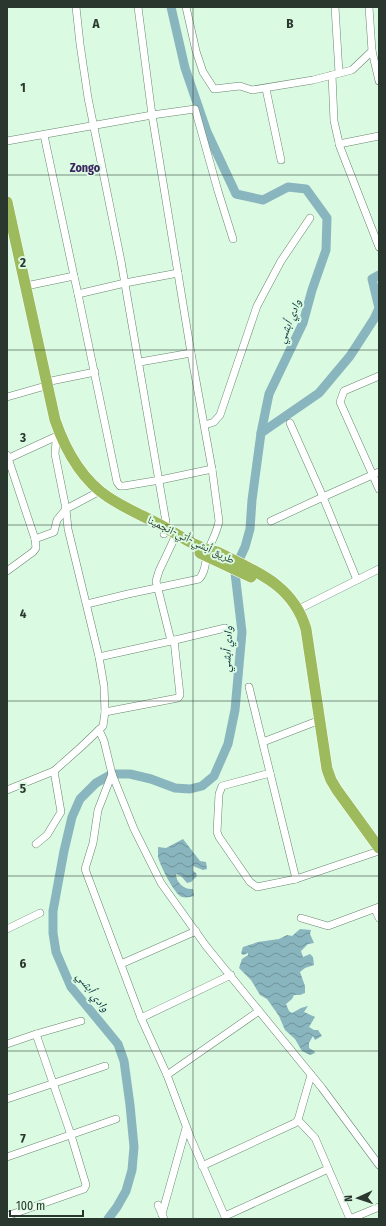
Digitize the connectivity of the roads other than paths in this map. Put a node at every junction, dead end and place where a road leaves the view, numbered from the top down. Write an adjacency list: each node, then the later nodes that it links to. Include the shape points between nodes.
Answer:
1 (76, 7): 11 (street)
2 (138, 7): 10 (street)
3 (186, 7): 9 (street, via 203,72 214,89 240,86 252,90)
4 (335, 7): 7 (street)
5 (369, 7): 6 (street)
6 (372, 51): 7 (street, via 352,70); 8 (street)
7 (336, 74): 9 (street); 15 (street, via 334,121)
8 (379, 82)
9 (266, 89): 16 (street)
10 (152, 115): 11 (street); 20 (street, via 195,108); 22 (street)
11 (94, 125): 12 (street); 24 (street)
12 (44, 135): 14 (street); 23 (street)
13 (379, 136): 15 (street)
14 (7, 142)
15 (339, 144): 21 (street)
16 (281, 160)
17 (7, 202): 25 (highway)
18 (310, 218): 35 (street, via 281,261 256,306 220,416 214,422)
19 (7, 228): 27 (highway)
20 (233, 239)
21 (379, 247)
22 (178, 273): 24 (street); 28 (street)
23 (74, 276): 25 (street); 26 (street)
24 (125, 283): 26 (street); 29 (street)
25 (26, 286): 27 (highway)
26 (78, 294): 30 (street)
27 (28, 312): 32 (highway)
28 (191, 353): 29 (street); 35 (street)
29 (140, 362): 40 (street, via 155,463)
30 (95, 372): 32 (street); 40 (street, via 117,482 124,486)
31 (379, 377): 39 (street, via 344,391 340,402)
32 (44, 384): 33 (street); 36 (highway, via 49,421); 42 (highway, via 63,442)
33 (7, 397)
34 (290, 423): 43 (street)
35 (205, 425): 38 (street)
36 (55, 439): 37 (street); 42 (highway, via 75,472); 44 (street, via 55,454)
37 (7, 457): 48 (street)
38 (212, 469): 40 (street); 49 (street, via 219,521)
39 (376, 474): 41 (street); 43 (street)
40 (160, 480): 46 (street)
41 (379, 489)
42 (97, 492): 44 (street); 46 (highway, via 118,510)
43 (323, 497): 45 (street); 53 (street)
44 (66, 509): 48 (street, via 57,520 54,532); 55 (street, via 68,529)
45 (271, 521)
46 (165, 531): 47 (highway)
47 (175, 537): 49 (highway); 54 (street, via 157,576)
48 (35, 538): 51 (street, via 36,548 33,552)
49 (211, 555): 52 (highway); 54 (street, via 199,579)
50 (379, 569): 53 (street)
51 (7, 571)
52 (259, 578): 56 (highway, via 284,590); 62 (highway, via 290,606 298,624)
53 (357, 580): 56 (street)
54 (158, 588): 55 (street); 58 (street)
55 (87, 604): 59 (street)
56 (299, 609): 62 (highway, via 306,628)
57 (225, 628): 58 (street)
58 (172, 641): 59 (street); 61 (street, via 180,695 178,698)
59 (99, 657): 61 (street)
60 (249, 687): 64 (street)
61 (105, 712): 63 (street, via 103,726)
62 (317, 721): 64 (street); 70 (highway, via 320,766 325,784)
63 (99, 730): 65 (street); 67 (street)
64 (263, 742): 66 (street)
65 (54, 771): 68 (street); 69 (street, via 61,812 47,835)
66 (270, 773): 71 (street); 71 (street, via 222,786 219,794 218,832 250,882 257,887)
67 (112, 774): 77 (street, via 134,829 161,883); 78 (street, via 98,810 93,843 85,869)
68 (7, 790)
69 (36, 844)
70 (378, 852): 71 (street)
71 (296, 880)
72 (377, 908): 74 (street, via 328,926); 75 (street)
73 (40, 913): 76 (street)
74 (301, 918)
75 (379, 918)
76 (7, 929)
77 (196, 931): 78 (street); 79 (street)
78 (121, 964): 81 (street)
79 (231, 975): 80 (street); 81 (street)
80 (259, 1011): 86 (street); 87 (street)
81 (141, 1018): 86 (street)
82 (81, 1021): 83 (street)
83 (36, 1034): 84 (street); 88 (street)
84 (7, 1044)
85 (105, 1066): 88 (street)
86 (167, 1074): 92 (street)
87 (311, 1075): 91 (street); 95 (street)
88 (52, 1084): 89 (street); 93 (street)
89 (7, 1099)
90 (116, 1119): 93 (street)
91 (298, 1120): 96 (street); 97 (street, via 315,1138)
92 (186, 1128): 96 (street); 101 (street)
93 (71, 1135): 94 (street); 100 (street, via 86,1180 84,1189)
94 (7, 1157)
95 (379, 1165)
96 (202, 1166): 102 (street)
97 (328, 1169): 102 (street); 103 (street)
98 (158, 1206): 101 (street)
99 (379, 1207): 103 (street)
100 (7, 1216)
101 (163, 1216)
102 (226, 1218)
103 (350, 1219)

